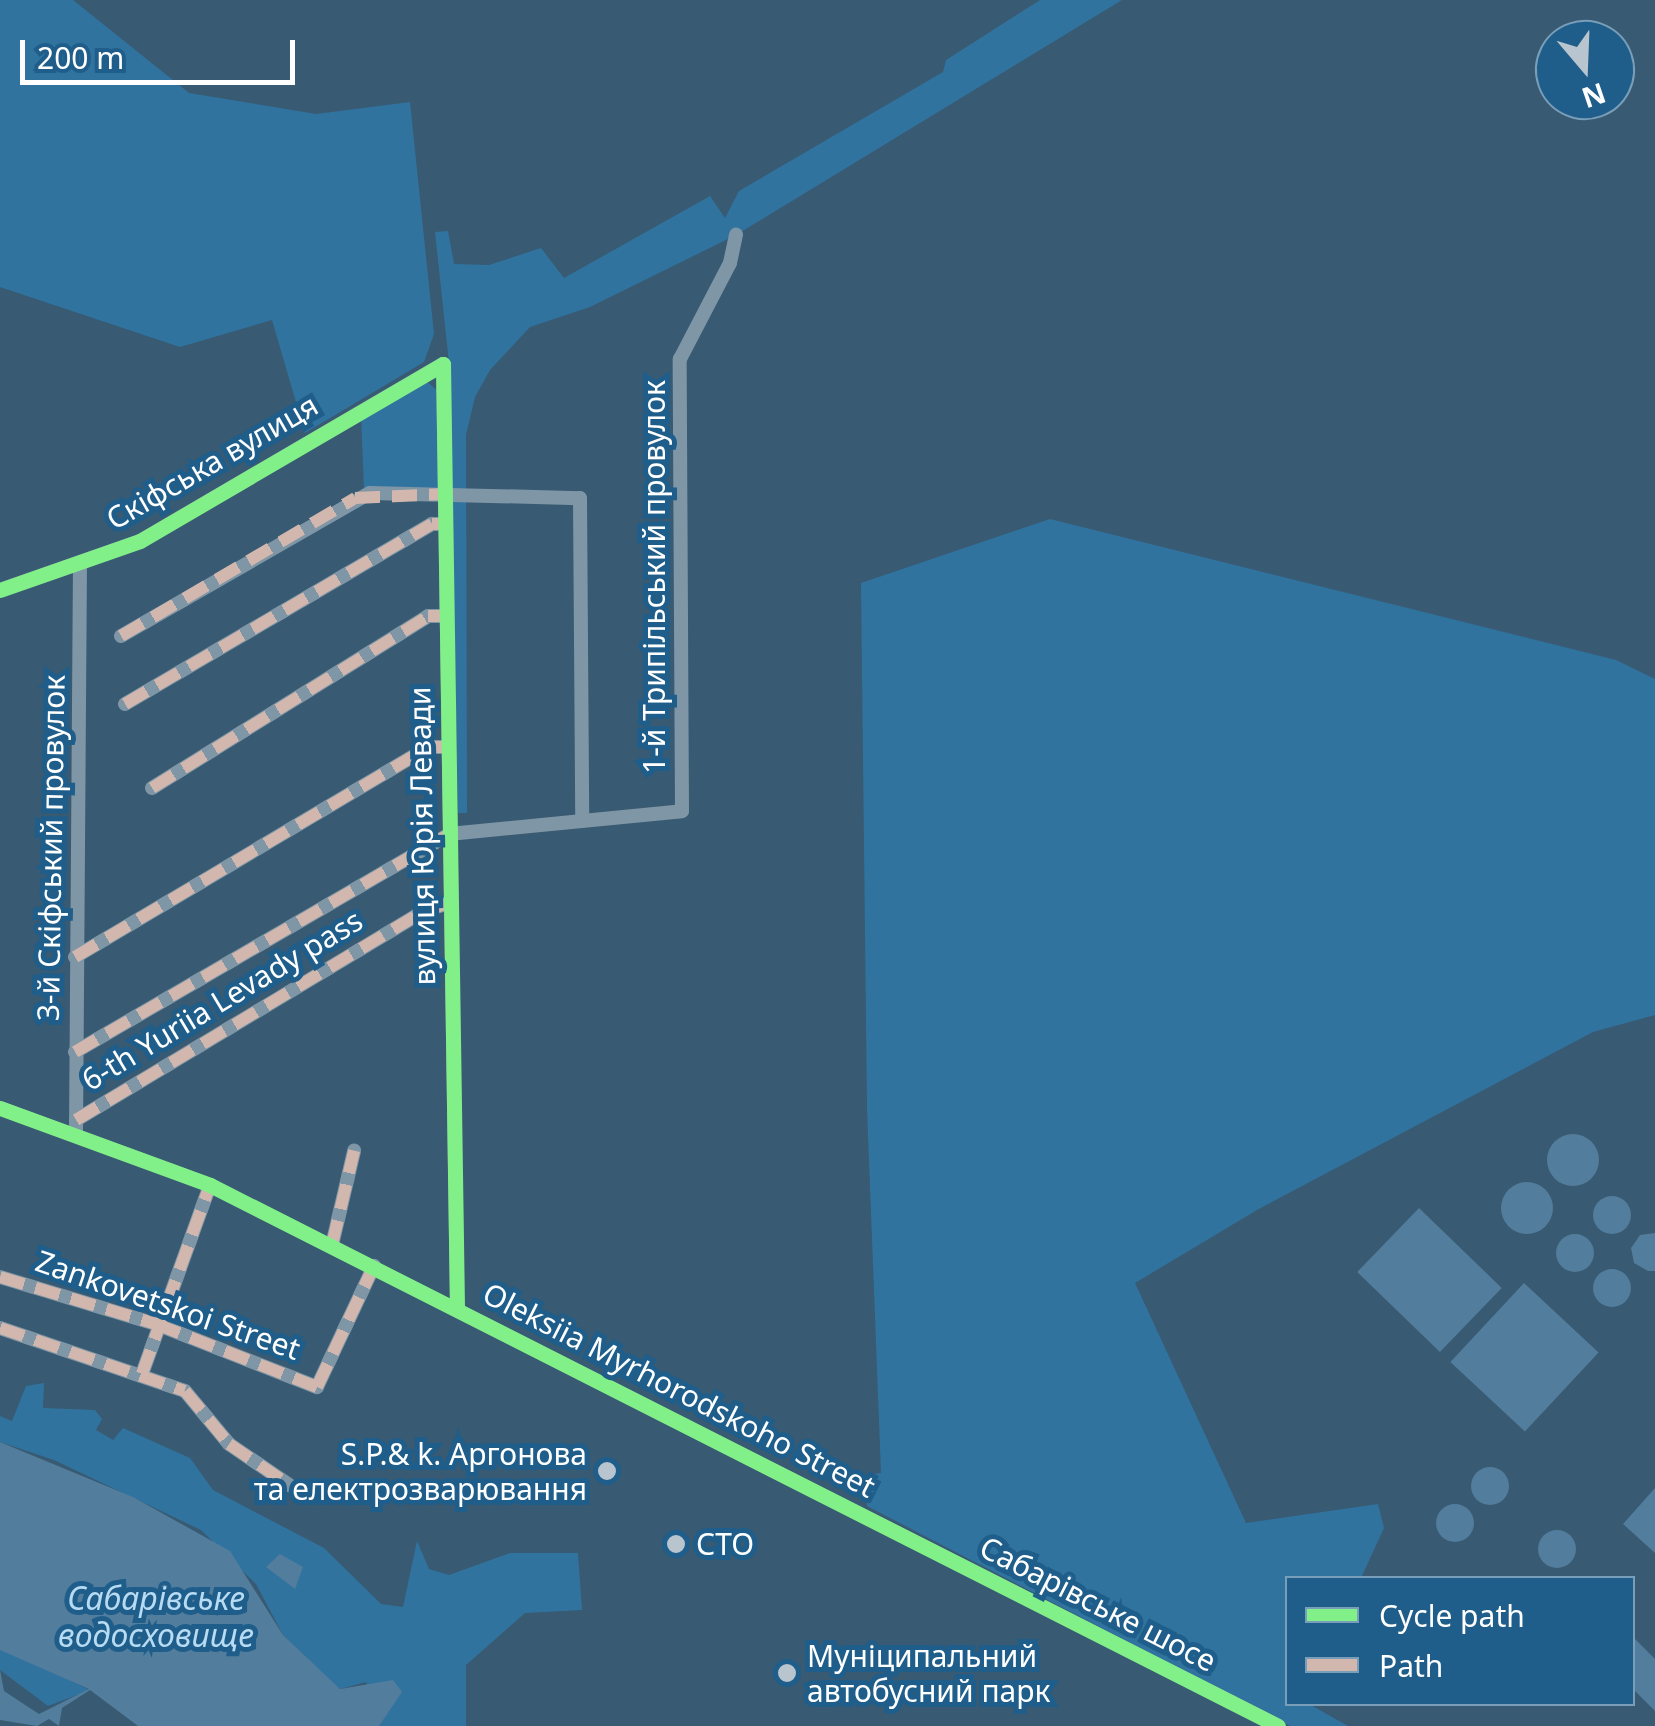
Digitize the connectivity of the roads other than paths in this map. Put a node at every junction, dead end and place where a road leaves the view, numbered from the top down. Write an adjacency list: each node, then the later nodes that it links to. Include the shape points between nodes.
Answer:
1 (736, 235): 12 (street, 1-й Трипільський провулок, via 730,263 680,359 682,811)
2 (443, 364): 3 (street, вулиця Юрія Левади); 5 (street, Скіфська вулиця, via 140,540)
3 (445, 494): 4 (street, вулиця Юрія Левади); 8 (street, via 355,498); 12 (street, via 580,498)
4 (445, 524): 7 (street, вулиця Юрія Левади); 9 (street, via 432,524)
5 (80, 562): 6 (street, Скіфська вулиця); 15 (street, 3-й Скіфський провулок)
6 (0, 590)
7 (447, 616): 10 (street, вулиця Юрія Левади); 11 (street, via 428,616)
8 (122, 636)
9 (126, 704)
10 (448, 746): 13 (street, вулиця Юрія Левади); 15 (street, via 429,747)
11 (152, 788)
12 (582, 821): 13 (street)
13 (450, 834): 14 (street, вулиця Юрія Левади); 16 (street)
14 (451, 902): 18 (street, 6-th Yuriia Levady pass, via 424,911); 24 (street, вулиця Юрія Левади)
15 (75, 956): 16 (street, 3-й Скіфський провулок)
16 (76, 1052): 18 (street, 3-й Скіфський провулок)
17 (0, 1108): 18 (street, Oleksiia Myrhorodskoho Street)
18 (76, 1127): 20 (street, Oleksiia Myrhorodskoho Street)
19 (354, 1150): 21 (street)
20 (210, 1185): 21 (street, Oleksiia Myrhorodskoho Street); 25 (street)
21 (332, 1245): 22 (street, Oleksiia Myrhorodskoho Street)
22 (374, 1266): 24 (street, Oleksiia Myrhorodskoho Street); 25 (street, Zankovetskoi Street, via 317,1386)
23 (0, 1277): 25 (street, Zankovetskoi Street)
24 (457, 1306): 29 (street, Oleksiia Myrhorodskoho Street)
25 (156, 1324): 27 (street)
26 (0, 1328): 27 (street)
27 (142, 1374): 28 (street, via 186,1391 229,1444)
28 (289, 1485)
29 (894, 1530): 30 (street, Сабарівське шосе)
30 (1278, 1726)

